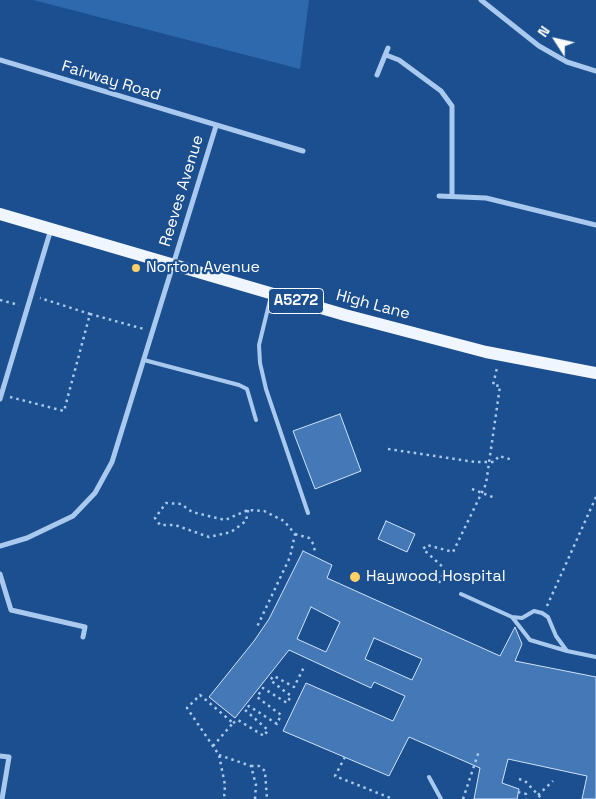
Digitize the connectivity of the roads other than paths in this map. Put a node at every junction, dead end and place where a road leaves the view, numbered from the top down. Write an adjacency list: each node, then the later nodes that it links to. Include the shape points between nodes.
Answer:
1 (481, 0): 5 (street, via 539,46 567,62)
2 (388, 48): 3 (street)
3 (386, 55): 6 (street); 10 (street, via 399,60 441,92 452,106)
4 (0, 60): 7 (street, Fairway Road)
5 (596, 71)
6 (377, 75)
7 (216, 126): 8 (street, Fairway Road); 14 (street, Reeves Avenue)
8 (303, 151)
9 (439, 196): 10 (street)
10 (452, 196): 12 (street, via 486,198)
11 (0, 214): 13 (main road, High Lane / A5272)
12 (596, 225)
13 (52, 229): 14 (main road, High Lane / A5272); 18 (street)
14 (172, 263): 15 (main road, High Lane / A5272); 16 (street)
15 (272, 293): 17 (main road, High Lane / A5272, via 499,355); 20 (lane, via 259,345 260,363)
16 (144, 360): 19 (lane, via 247,388); 21 (street, via 112,462 95,493 73,516 27,538)
17 (596, 373)
18 (1, 393)
19 (256, 420)
20 (308, 513)
21 (0, 546)
22 (0, 574): 25 (street, via 11,610 85,627)
23 (461, 594): 24 (lane)
24 (512, 617): 26 (lane, via 530,640); 26 (lane, via 522,618 534,610 548,617)
25 (83, 637)
26 (567, 651): 27 (lane)
27 (596, 657)
28 (0, 756): 30 (street, via 9,758)
29 (429, 777): 31 (lane)
30 (2, 799)
31 (441, 799)

